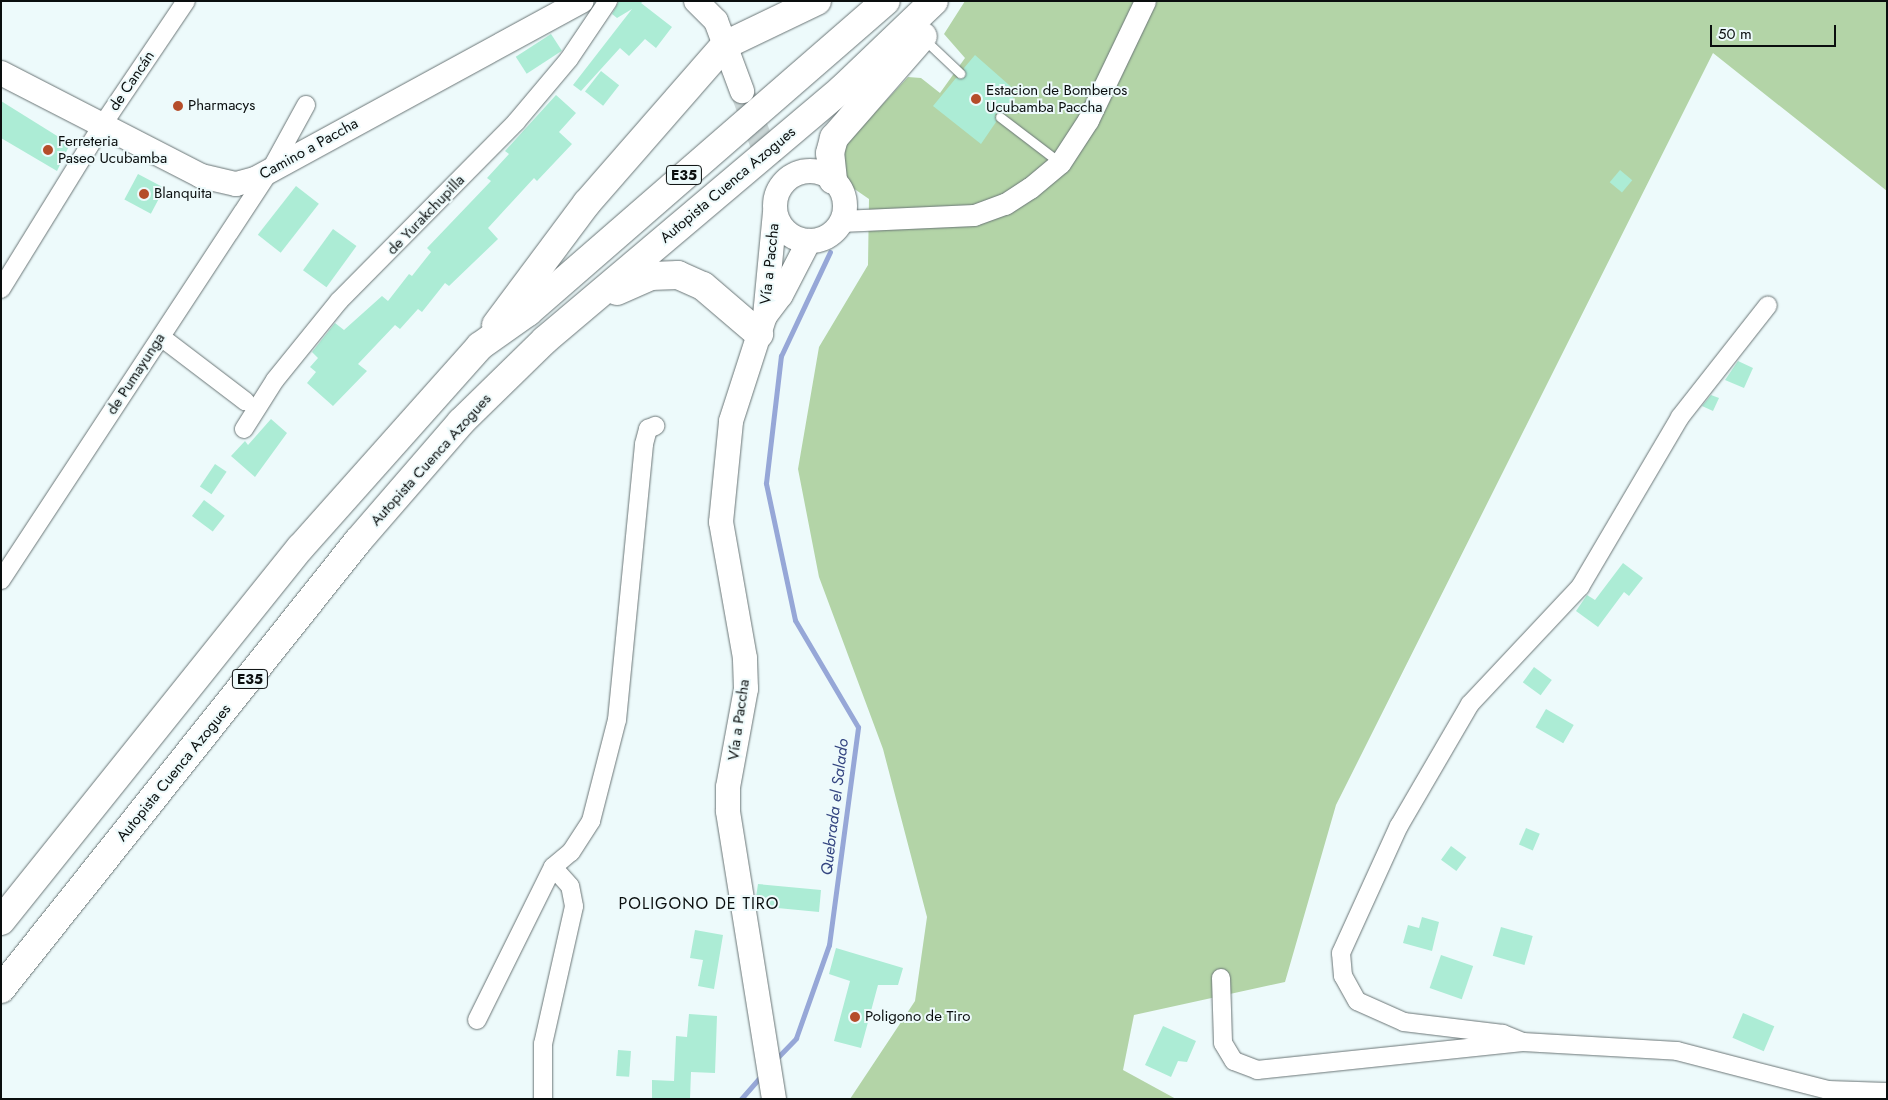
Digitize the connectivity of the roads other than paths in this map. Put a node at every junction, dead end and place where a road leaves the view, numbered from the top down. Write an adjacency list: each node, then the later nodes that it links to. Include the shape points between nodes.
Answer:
1 (186, 1): 17 (street, de Cancán)
2 (582, 1): 19 (main road, Camino a Paccha)
3 (608, 1): 32 (street, de Yurakchupilla, via 568,59 516,122 339,301 275,380)
4 (696, 1): 11 (main road, via 716,21)
5 (817, 1): 11 (highway)
6 (886, 1): 29 (highway, E35, via 528,312)
7 (934, 1): 26 (highway, Autopista Cuenca Azogues / E35, via 842,89)
8 (952, 1): 10 (highway)
9 (1145, 1): 18 (street, via 1088,120)
10 (922, 37): 13 (lane); 20 (highway, via 834,138 830,153)
11 (725, 45): 14 (main road); 29 (highway, via 587,203)
12 (1, 73): 17 (main road, Camino a Paccha)
13 (960, 73)
14 (742, 91)
15 (306, 105): 19 (street, de Pumayunga)
16 (1000, 117): 18 (lane)
17 (101, 127): 19 (main road, Camino a Paccha, via 201,176 236,184); 24 (street, de Cancán)
18 (1060, 162): 22 (street, via 1005,204 974,215)
19 (272, 169): 28 (street, de Pumayunga)
20 (833, 180): 21 (main road, via 813,171 792,176 777,174); 22 (main road, via 844,199)
21 (775, 213): 23 (main road, via 787,233); 27 (main road, Vía a Paccha)
22 (841, 221): 23 (main road, via 828,236)
23 (809, 241): 27 (main road, Vía a Paccha)
24 (1, 289)
25 (1768, 305): 39 (street, via 1680,417 1580,587 1470,704 1399,826 1342,953 1343,976 1357,1001 1404,1022 1503,1034)
26 (567, 322): 27 (highway, via 635,280 678,276 703,286); 37 (highway, Autopista Cuenca Azogues / E35, via 461,422 389,504)
27 (762, 325): 40 (main road, Vía a Paccha, via 732,420 721,522 745,673 728,811)
28 (161, 337): 30 (street); 33 (street, de Pumayunga)
29 (480, 346): 35 (highway, E35, via 301,547)
30 (245, 401)
31 (655, 426): 34 (street, via 648,429 644,444 617,720 591,820 571,852)
32 (244, 429)
33 (1, 580)
34 (553, 867): 38 (street); 42 (street, via 570,886 574,906 543,1044)
35 (1, 921)
36 (1221, 978): 39 (street, via 1223,1043 1234,1061 1257,1070)
37 (1, 989)
38 (477, 1020)
39 (1523, 1042): 41 (street, via 1677,1051 1828,1090)
40 (770, 1079)
41 (1887, 1092)
42 (543, 1099)

